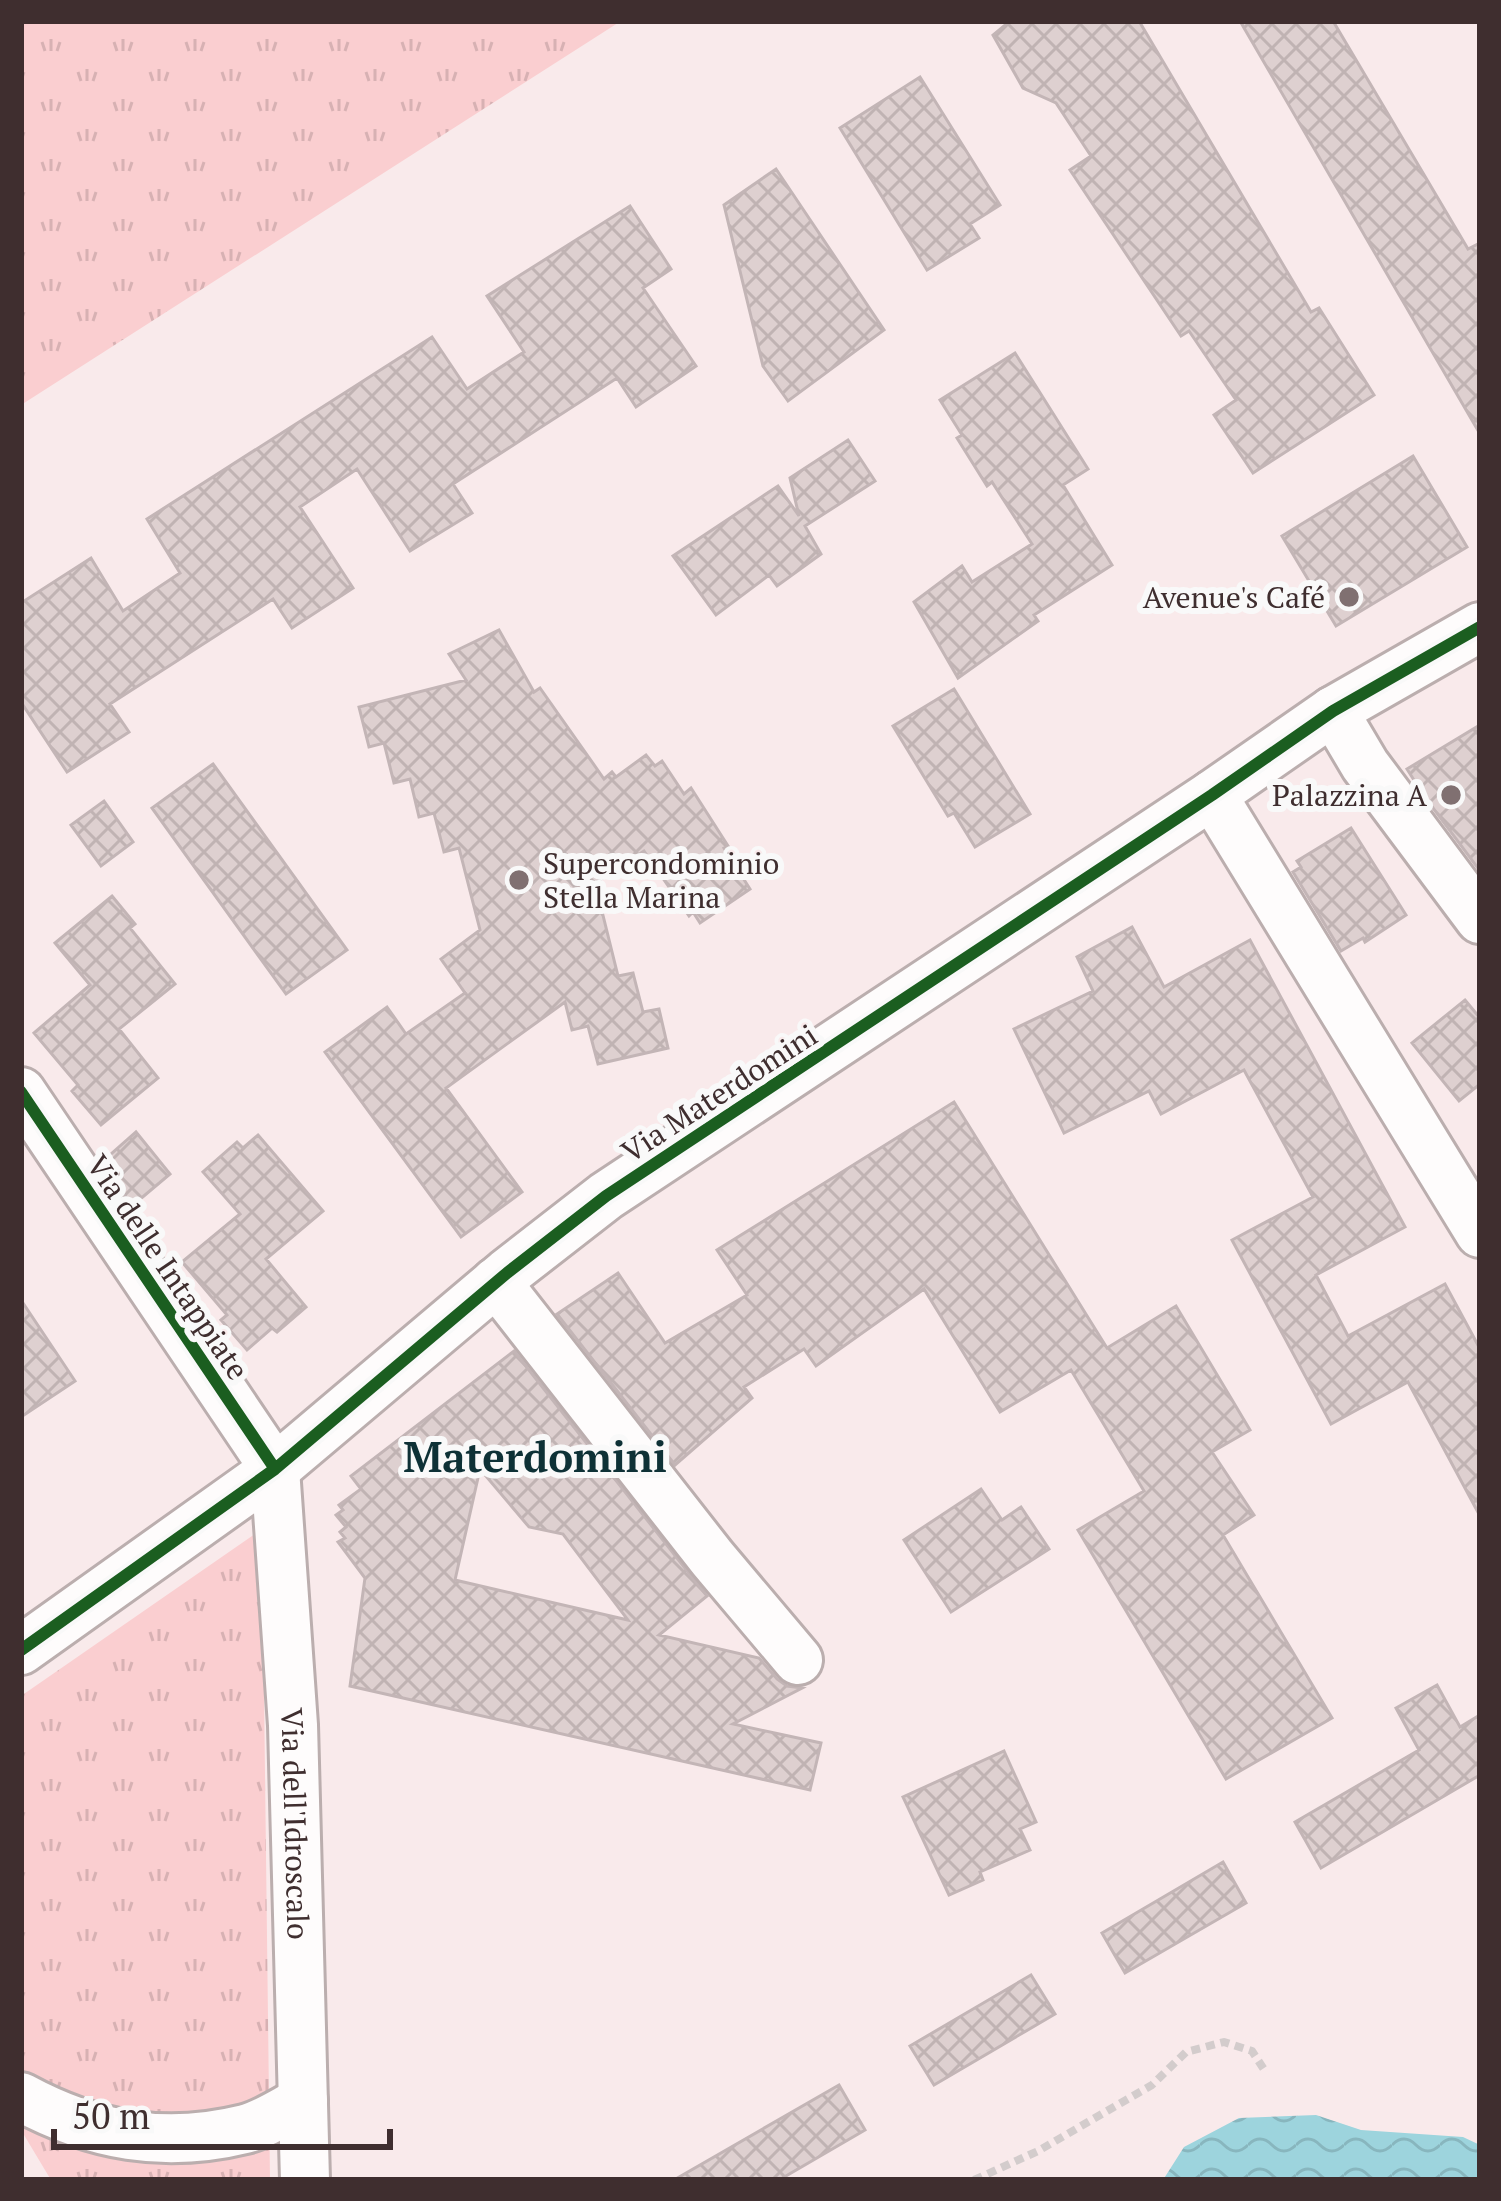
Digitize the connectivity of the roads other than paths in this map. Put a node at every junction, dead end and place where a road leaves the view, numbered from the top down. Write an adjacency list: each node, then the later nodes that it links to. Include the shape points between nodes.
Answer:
1 (1480, 627): 2 (street, Via Materdomini)
2 (1333, 711): 3 (street, Via Materdomini); 4 (street)
3 (1212, 795): 6 (street); 7 (street, Via Materdomini, via 606,1196)
4 (1480, 919)
5 (21, 1092): 8 (street, Via delle Intappiate)
6 (1480, 1233)
7 (496, 1282): 8 (street, Via Materdomini); 10 (street)
8 (275, 1469): 9 (street, Via Materdomini); 12 (street, Via dell'Idroscalo, via 293,1725)
9 (21, 1650)
10 (798, 1660)
11 (21, 2097): 12 (street, via 122,2136 176,2139 249,2128)
12 (303, 2101): 13 (street, Via dell'Idroscalo)
13 (305, 2180)

